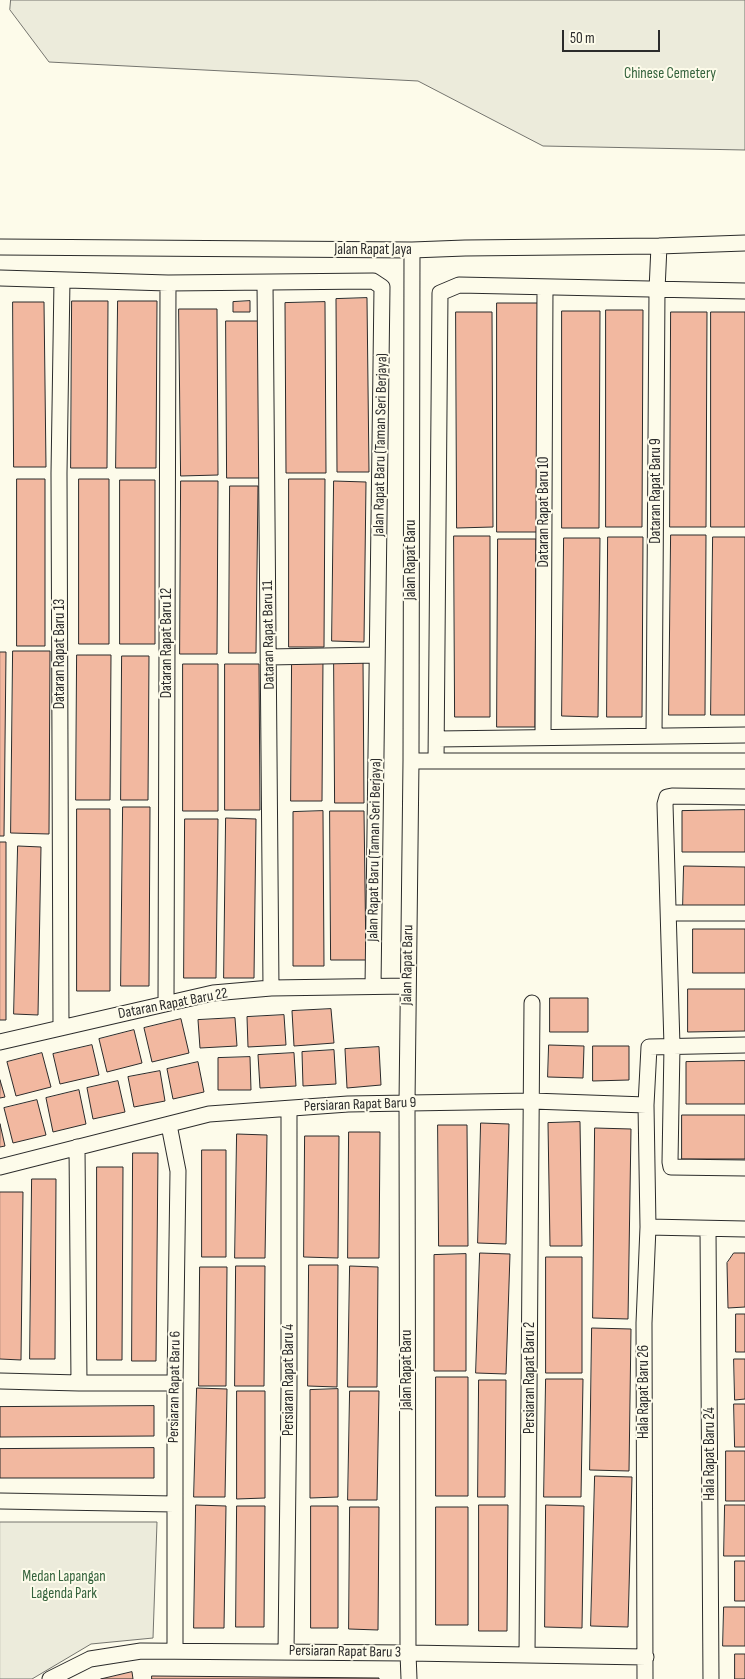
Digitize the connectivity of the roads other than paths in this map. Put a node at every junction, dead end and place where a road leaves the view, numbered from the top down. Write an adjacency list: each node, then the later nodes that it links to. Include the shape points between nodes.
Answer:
1 (745, 243): 2 (street, Jalan Rapat Jaya)
2 (659, 246): 4 (street, Jalan Rapat Jaya); 10 (street, Dataran Rapat Baru 9)
3 (0, 247): 4 (street, Jalan Rapat Jaya)
4 (412, 250): 18 (street, Jalan Rapat Baru)
5 (0, 278): 6 (street, Jalan Rapat Baru (Taman Seri Berjaya))
6 (62, 280): 8 (street, Jalan Rapat Baru (Taman Seri Berjaya)); 29 (street, Dataran Rapat Baru 13, via 59,473)
7 (265, 282): 8 (street, Jalan Rapat Baru (Taman Seri Berjaya)); 12 (street, Jalan Rapat Baru (Taman Seri Berjaya), via 373,281 382,287); 13 (street, Dataran Rapat Baru 11)
8 (168, 283): 27 (street, Dataran Rapat Baru 12)
9 (545, 287): 10 (street); 16 (street, Dataran Rapat Baru 10); 17 (street, Jalan Rapat Baru, via 459,285 440,293)
10 (657, 290): 11 (street); 15 (street, Dataran Rapat Baru 9)
11 (745, 291)
12 (377, 655): 13 (street); 24 (street, Jalan Rapat Baru (Taman Seri Berjaya))
13 (269, 657): 26 (street, Dataran Rapat Baru 11)
14 (745, 735): 15 (street)
15 (654, 736): 16 (street)
16 (543, 737): 17 (street)
17 (437, 739): 19 (street, Jalan Rapat Baru)
18 (411, 761): 19 (street); 25 (street, Jalan Rapat Baru)
19 (436, 761): 20 (street)
20 (745, 761)
21 (745, 797): 22 (street, via 667,798)
22 (669, 913): 23 (street); 32 (street)
23 (745, 913)
24 (373, 986): 25 (street, Dataran Rapat Baru 22); 26 (street, Dataran Rapat Baru 22)
25 (408, 986): 34 (street, Jalan Rapat Baru)
26 (271, 988): 27 (street, Dataran Rapat Baru 22, via 213,993)
27 (166, 1003): 29 (street, Dataran Rapat Baru 22)
28 (532, 1003): 33 (street, Persiaran Rapat Baru 2)
29 (61, 1028): 30 (street, Dataran Rapat Baru 22)
30 (0, 1042)
31 (745, 1044): 32 (street)
32 (672, 1046): 35 (street, via 649,1047 647,1050); 40 (street, via 671,1167)
33 (532, 1101): 34 (street, Persiaran Rapat Baru 9); 35 (street, Persiaran Rapat Baru 9); 52 (street, Persiaran Rapat Baru 2)
34 (407, 1103): 36 (street, Persiaran Rapat Baru 9); 51 (street, Jalan Rapat Baru)
35 (646, 1105): 41 (street, Hala Rapat Baru 26)
36 (289, 1109): 37 (street, Persiaran Rapat Baru 9, via 209,1114); 50 (street, Persiaran Rapat Baru 4)
37 (170, 1125): 38 (street, Persiaran Rapat Baru 9); 46 (street, Persiaran Rapat Baru 6, via 178,1171)
38 (76, 1147): 39 (street, Persiaran Rapat Baru 9); 45 (street)
39 (0, 1167)
40 (745, 1168)
41 (648, 1227): 42 (street); 53 (street, Hala Rapat Baru 26, via 644,1323)
42 (708, 1229): 43 (street); 57 (street, Hala Rapat Baru 24)
43 (745, 1229)
44 (0, 1381): 45 (street)
45 (79, 1383): 46 (street)
46 (175, 1383): 48 (street, Persiaran Rapat Baru 6)
47 (0, 1501): 48 (street)
48 (174, 1504): 49 (street, Persiaran Rapat Baru 6)
49 (175, 1651): 50 (street, Persiaran Rapat Baru 3); 54 (street, Persiaran Rapat Baru 3, via 141,1651 90,1659)
50 (286, 1652): 51 (street, Persiaran Rapat Baru 3)
51 (408, 1653): 52 (street, Persiaran Rapat Baru 3); 55 (street, Jalan Rapat Baru)
52 (527, 1654): 53 (street, Persiaran Rapat Baru 3)
53 (646, 1657): 56 (street, Hala Rapat Baru 26)
54 (50, 1679)
55 (409, 1679)
56 (645, 1679)
57 (711, 1679)

